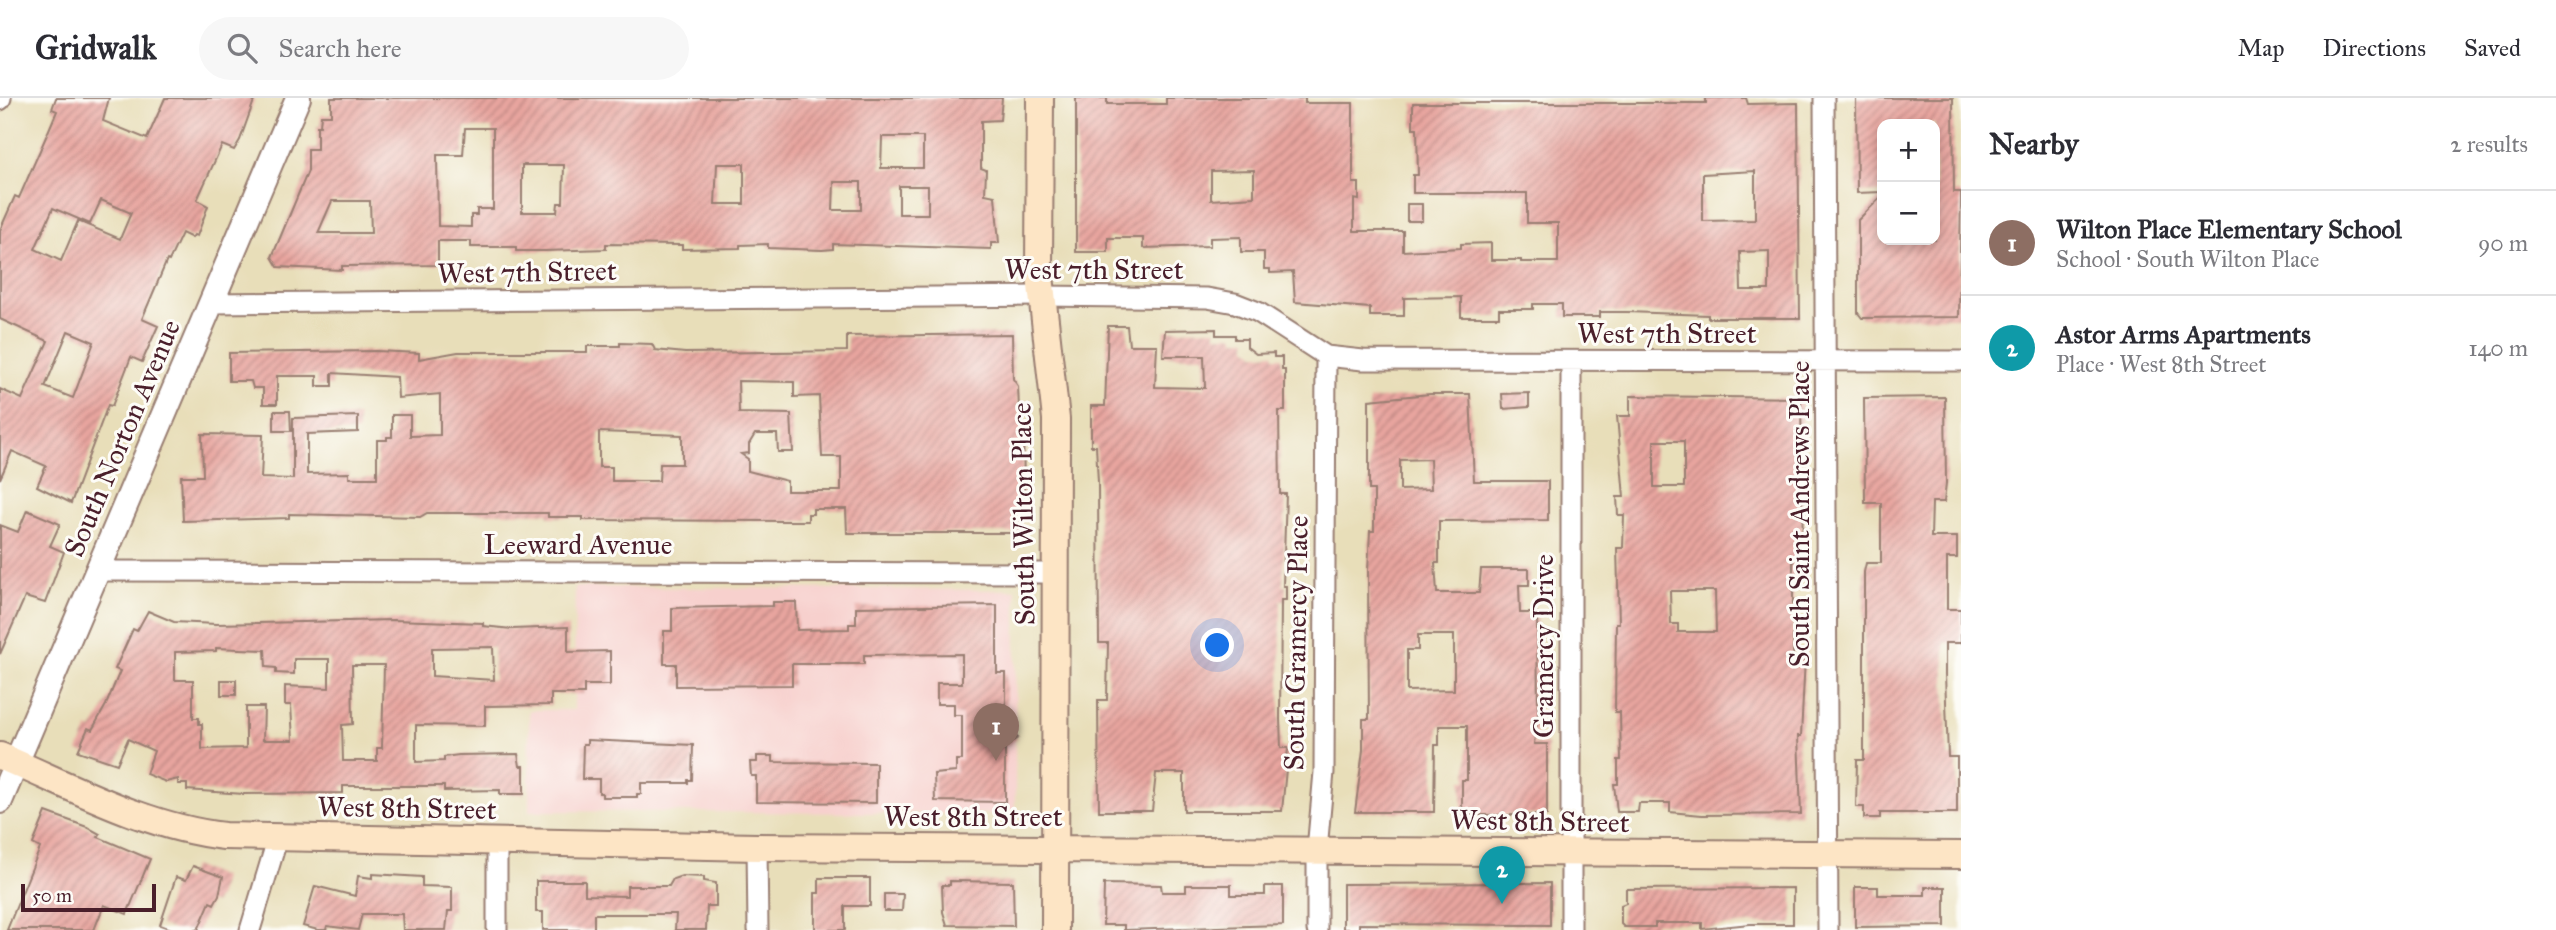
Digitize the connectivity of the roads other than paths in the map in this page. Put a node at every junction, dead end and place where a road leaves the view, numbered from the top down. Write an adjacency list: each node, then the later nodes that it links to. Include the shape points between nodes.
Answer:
1 (298, 98): 5 (street, South Norton Avenue)
2 (1040, 98): 4 (main road, South Wilton Place)
3 (1824, 98): 7 (street, South Saint Andrews Place)
4 (1042, 296): 5 (street, West 7th Street); 6 (street, West 7th Street, via 1206,298 1236,303); 11 (main road, South Wilton Place, via 1056,419)
5 (212, 303): 10 (street, South Norton Avenue)
6 (1326, 355): 9 (street, West 7th Street, via 1363,360); 18 (street, South Gramercy Place, via 1324,772)
7 (1826, 360): 8 (street, West 7th Street); 9 (street, West 7th Street); 20 (street, South Saint Andrews Place)
8 (1961, 361)
9 (1571, 362): 19 (street, Gramercy Drive)
10 (98, 571): 11 (street, Leeward Avenue); 12 (street, South Norton Avenue)
11 (1057, 573): 17 (main road, South Wilton Place)
12 (8, 760): 13 (street, South Norton Avenue); 14 (main road, West 8th Street, via 150,821 189,832)
13 (0, 801)
14 (278, 837): 15 (main road, West 8th Street); 22 (street)
15 (497, 842): 16 (main road, West 8th Street); 23 (street)
16 (757, 847): 17 (main road, West 8th Street); 24 (street)
17 (1055, 848): 18 (main road, West 8th Street); 25 (main road, South Wilton Place)
18 (1317, 850): 19 (main road, West 8th Street); 26 (street, South Gramercy Place)
19 (1571, 853): 20 (main road, West 8th Street); 27 (street, Gramercy Drive)
20 (1829, 854): 21 (main road, West 8th Street); 28 (street, South Saint Andrews Place)
21 (1961, 855)
22 (250, 930)
23 (497, 930)
24 (758, 930)
25 (1055, 930)
26 (1317, 930)
27 (1571, 930)
28 (1828, 930)

